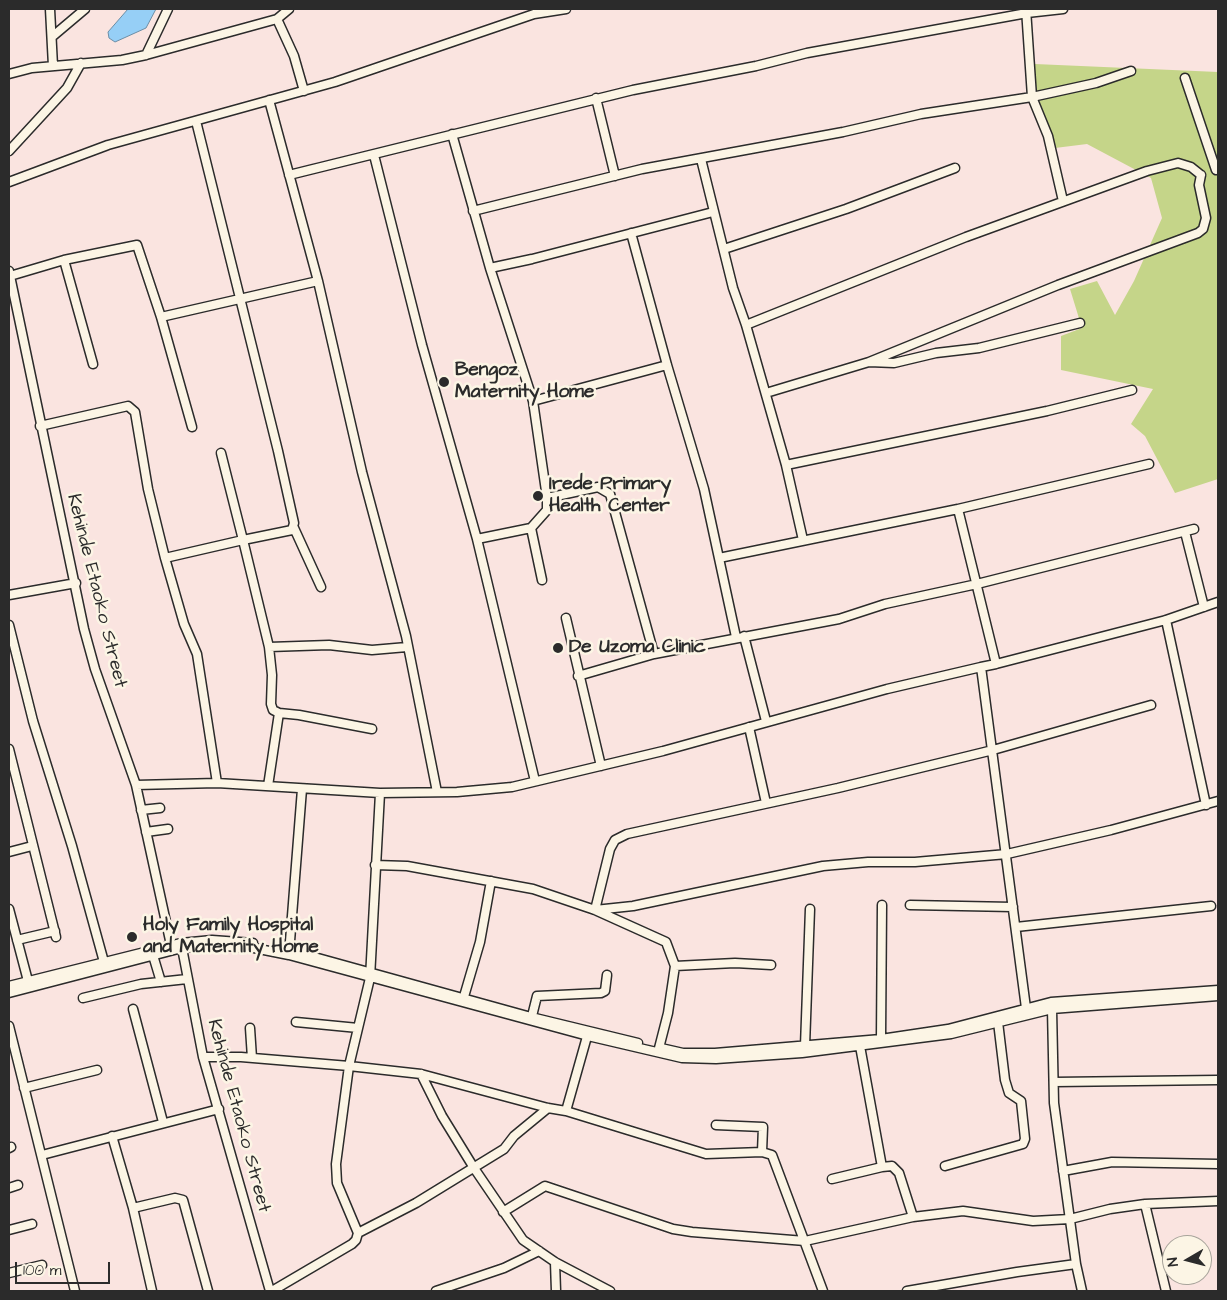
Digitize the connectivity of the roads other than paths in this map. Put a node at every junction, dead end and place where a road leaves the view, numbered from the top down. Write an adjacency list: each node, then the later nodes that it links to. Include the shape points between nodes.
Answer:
1 (50, 9): 9 (street)
2 (85, 9): 9 (street)
3 (168, 9): 10 (street)
4 (289, 9): 8 (street)
5 (566, 9): 16 (street, via 534,14)
6 (1063, 9): 7 (street)
7 (1026, 11): 17 (street); 18 (street)
8 (277, 19): 10 (street); 16 (street, via 294,56)
9 (53, 36): 12 (street)
10 (146, 55): 11 (street)
11 (81, 62): 12 (street); 22 (street, via 66,88)
12 (53, 66): 14 (street)
13 (1131, 71): 17 (street, via 1096,83)
14 (9, 74)
15 (1185, 78): 26 (street)
16 (304, 91): 19 (street)
17 (1032, 97): 24 (street, via 921,114); 31 (street, via 1048,136)
18 (596, 98): 21 (street); 29 (street)
19 (269, 100): 20 (street); 28 (street)
20 (196, 121): 30 (street, via 108,145); 40 (street)
21 (452, 134): 23 (street); 32 (street)
22 (9, 152)
23 (374, 156): 28 (street); 61 (street, via 422,345)
24 (701, 159): 29 (street); 33 (street)
25 (954, 168): 35 (street, via 846,209)
26 (1217, 170): 27 (street)
27 (1201, 174): 31 (street, via 1185,164 1168,165); 44 (street, via 1199,185 1206,218 1203,229 1198,232)
28 (289, 175): 39 (street)
29 (615, 176): 32 (street)
30 (9, 182)
31 (1063, 202): 43 (street)
32 (473, 211): 37 (street)
33 (713, 212): 34 (street); 35 (street)
34 (631, 233): 37 (street); 46 (street)
35 (724, 249): 43 (street)
36 (64, 260): 38 (street); 41 (street, via 137,245); 45 (street)
37 (490, 268): 49 (street)
38 (9, 274): 50 (street, Kehinde Etaoko Street)
39 (318, 282): 40 (street); 78 (street)
40 (242, 300): 41 (street); 57 (street)
41 (161, 317): 51 (street)
42 (1080, 323): 44 (street, via 978,348 894,363)
43 (746, 324): 48 (street)
44 (869, 362): 48 (street)
45 (93, 364)
46 (666, 365): 49 (street); 65 (street, via 704,489)
47 (1132, 390): 54 (street, via 1047,411)
48 (766, 394): 54 (street)
49 (533, 401): 55 (street)
50 (40, 426): 64 (street, via 132,407); 67 (street, Kehinde Etaoko Street)
51 (192, 427)
52 (221, 453): 62 (street)
53 (1148, 464): 56 (street)
54 (786, 465): 63 (street)
55 (547, 498): 58 (street, via 547,510); 79 (street, via 598,487 610,494)
56 (958, 509): 63 (street); 68 (street)
57 (294, 528): 62 (street, via 288,532); 69 (street)
58 (531, 528): 61 (street); 66 (street)
59 (1194, 529): 60 (street)
60 (1185, 532): 68 (street); 72 (street)
61 (477, 539): 91 (street)
62 (243, 540): 64 (street); 77 (street)
63 (803, 540): 65 (street)
64 (165, 558): 92 (street, via 184,624 197,654)
65 (719, 558): 76 (street)
66 (542, 580)
67 (76, 583): 70 (street); 93 (street, Kehinde Etaoko Street, via 95,669)
68 (977, 584): 76 (street, via 885,604 839,619); 80 (street)
69 (321, 587)
70 (9, 595)
71 (1218, 602): 72 (street)
72 (1204, 607): 74 (street)
73 (566, 618): 82 (street)
74 (1166, 620): 80 (street); 100 (street)
75 (9, 625): 123 (street, via 33,720)
76 (740, 636): 79 (street); 85 (street)
77 (269, 646): 78 (street, via 329,645 372,650); 84 (street, via 271,704)
78 (407, 646): 96 (street)
79 (654, 654): 82 (street)
80 (996, 664): 81 (street)
81 (981, 667): 85 (street); 89 (street)
82 (578, 676): 90 (street)
83 (1150, 705): 89 (street)
84 (279, 713): 87 (street); 94 (street)
85 (766, 721): 86 (street)
86 (749, 726): 90 (street); 99 (street)
87 (372, 729)
88 (9, 749): 105 (street)
89 (993, 750): 99 (street); 107 (street)
90 (601, 766): 91 (street)
91 (535, 781): 96 (street, via 512,787)
92 (217, 783): 93 (street); 94 (street)
93 (136, 784): 102 (street, Kehinde Etaoko Street)
94 (268, 786): 95 (street)
95 (302, 789): 97 (street); 121 (street)
96 (437, 792): 97 (street)
97 (380, 793): 108 (street)
98 (1218, 801): 100 (street)
99 (766, 804): 116 (street, via 627,834 615,840 605,863)
100 (1206, 805): 107 (street)
101 (160, 808): 102 (street)
102 (141, 810): 104 (street, Kehinde Etaoko Street)
103 (168, 829): 104 (street)
104 (146, 832): 119 (street, Kehinde Etaoko Street)
105 (32, 846): 106 (street); 118 (street, via 56,934)
106 (9, 852)
107 (1007, 854): 113 (street); 116 (street, via 823,866 633,906)
108 (375, 865): 109 (street, via 407,866); 127 (street)
109 (491, 881): 116 (street, via 533,889); 137 (street, via 480,942)
110 (882, 904): 148 (street)
111 (910, 905): 113 (street)
112 (1212, 906): 117 (street)
113 (1013, 907): 117 (street)
114 (9, 909): 118 (street)
115 (810, 909): 149 (street)
116 (595, 910): 126 (street, via 666,942)
117 (1016, 927): 138 (street)
118 (17, 940): 130 (street)
119 (171, 945): 121 (street, via 231,940); 122 (street)
120 (182, 948): 121 (street, via 230,946); 122 (street); 129 (street, Kehinde Etaoko Street)
121 (289, 952): 127 (street)
122 (153, 953): 124 (street); 131 (street)
123 (104, 962): 124 (street); 130 (street)
124 (116, 962): 134 (street)
125 (771, 964): 126 (street)
126 (675, 966): 151 (street)
127 (370, 975): 137 (street); 146 (street)
128 (607, 975): 141 (street, via 602,993 537,996)
129 (187, 979): 131 (street); 152 (street, Kehinde Etaoko Street)
130 (28, 981): 132 (street)
131 (161, 982): 136 (street)
132 (9, 986)
133 (1218, 990): 138 (street, via 1051,1002)
134 (9, 993)
135 (1218, 996): 139 (street)
136 (83, 998)
137 (463, 1000): 141 (street)
138 (1026, 1008): 148 (street, via 948,1029)
139 (1052, 1008): 143 (street); 158 (street)
140 (133, 1009): 163 (street)
141 (531, 1019): 147 (street)
142 (296, 1022): 146 (street)
143 (998, 1022): 150 (street, via 951,1034); 169 (street, via 1005,1080 1009,1093 1021,1101 1026,1139 1023,1144)
144 (9, 1026): 159 (street)
145 (250, 1028): 153 (street)
146 (358, 1028): 154 (street)
147 (588, 1034): 151 (street); 162 (street)
148 (881, 1039): 149 (street)
149 (805, 1046): 151 (street, via 706,1053)
150 (860, 1046): 151 (street, via 716,1059 682,1058); 170 (street)
151 (658, 1050)
152 (203, 1057): 153 (street); 161 (street, Kehinde Etaoko Street)
153 (252, 1058): 154 (street)
154 (349, 1066): 156 (street); 184 (street, via 336,1174 344,1204)
155 (97, 1070): 159 (street)
156 (421, 1074): 160 (street); 171 (street)
157 (1218, 1080): 158 (street)
158 (1054, 1082): 172 (street)
159 (24, 1088): 167 (street)
160 (548, 1108): 162 (street); 171 (street, via 514,1136 504,1149)
161 (219, 1109): 163 (street); 194 (street, Kehinde Etaoko Street)
162 (566, 1110): 166 (street, via 706,1154)
163 (163, 1122): 165 (street)
164 (716, 1125): 166 (street, via 762,1126)
165 (112, 1136): 167 (street); 178 (street)
166 (762, 1152): 185 (street, via 772,1155)
167 (42, 1155): 191 (street)
168 (1218, 1164): 172 (street, via 1112,1162)
169 (945, 1166)
170 (882, 1167): 173 (street); 180 (street, via 892,1166 899,1173)
171 (474, 1168): 179 (street); 184 (street)
172 (1063, 1171): 181 (street)
173 (832, 1179)
174 (18, 1186): 175 (street)
175 (9, 1188)
176 (1218, 1201): 177 (street)
177 (1145, 1204): 181 (street); 201 (street)
178 (132, 1208): 192 (street); 193 (street, via 175,1198 183,1200)
179 (503, 1212): 185 (street, via 545,1186 682,1232); 186 (street, via 523,1240)
180 (913, 1217): 181 (street, via 964,1210 1033,1221); 185 (street)
181 (1070, 1219): 188 (street)
182 (32, 1224): 183 (street)
183 (9, 1230)
184 (358, 1233): 194 (street, via 352,1244)
185 (805, 1241): 198 (street)
186 (539, 1251): 187 (street); 195 (street, via 504,1268)
187 (555, 1262): 196 (street); 197 (street)
188 (1076, 1264): 199 (street); 200 (street)
189 (42, 1265): 190 (street)
190 (9, 1273)
191 (75, 1291)
192 (152, 1291)
193 (208, 1291)
194 (271, 1291)
195 (436, 1291)
196 (556, 1291)
197 (610, 1291)
198 (823, 1291)
199 (907, 1291)
200 (1082, 1291)
201 (1166, 1291)

